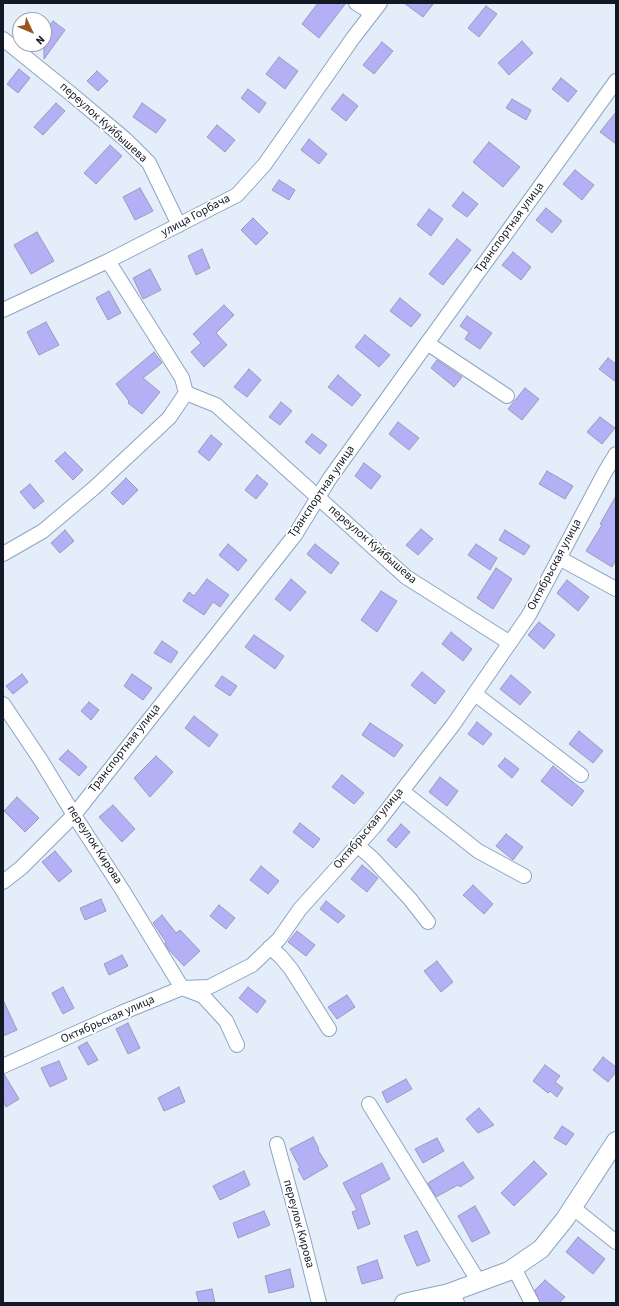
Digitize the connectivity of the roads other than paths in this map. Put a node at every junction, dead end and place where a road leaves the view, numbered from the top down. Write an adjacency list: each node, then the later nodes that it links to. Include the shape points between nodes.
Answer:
1 (356, 3): 2 (street)
2 (376, 8): 5 (street, улица Горбача, via 260,169 236,195)
3 (3, 39): 5 (street, переулок Куйбышева, via 70,92 149,163)
4 (616, 81): 8 (street, Транспортная улица)
5 (179, 225): 6 (street, улица Горбача)
6 (108, 261): 7 (street, улица Горбача); 9 (street, via 182,378)
7 (3, 310)
8 (427, 343): 10 (street); 12 (street, Транспортная улица)
9 (186, 393): 12 (street, переулок Куйбышева, via 216,405); 13 (street, via 169,418 94,488 43,532)
10 (507, 396)
11 (616, 454): 14 (street, Октябрьская улица)
12 (318, 498): 16 (street, переулок Куйбышева, via 406,578); 21 (street, Транспортная улица, via 295,535)
13 (3, 554)
14 (559, 558): 15 (street); 16 (street, Октябрьская улица, via 529,615)
15 (616, 589)
16 (510, 643): 17 (street, Октябрьская улица)
17 (475, 694): 19 (street); 20 (street, Октябрьская улица)
18 (3, 704): 21 (street, переулок Кирова)
19 (581, 775)
20 (402, 791): 22 (street, Октябрьская улица); 23 (street, via 478,851)
21 (74, 815): 24 (street, Транспортная улица, via 21,868); 27 (street, переулок Кирова)
22 (357, 845): 25 (street, via 410,898); 26 (street, Октябрьская улица)
23 (524, 876)
24 (3, 882)
25 (428, 922)
26 (270, 947): 27 (street, Октябрьская улица, via 252,965 208,987); 28 (street, via 291,969)
27 (182, 988): 29 (street, via 203,996 226,1021); 30 (street, Октябрьская улица)
28 (329, 1029)
29 (236, 1045)
30 (3, 1066)
31 (369, 1104): 37 (street)
32 (616, 1141): 34 (main road)
33 (276, 1144): 39 (street, переулок Кирова)
34 (572, 1208): 35 (street); 36 (main road, via 541,1249)
35 (616, 1242)
36 (514, 1268): 37 (main road); 41 (street)
37 (479, 1282): 38 (main road)
38 (455, 1297): 40 (main road)
39 (319, 1303)
40 (404, 1303)
41 (532, 1303)

